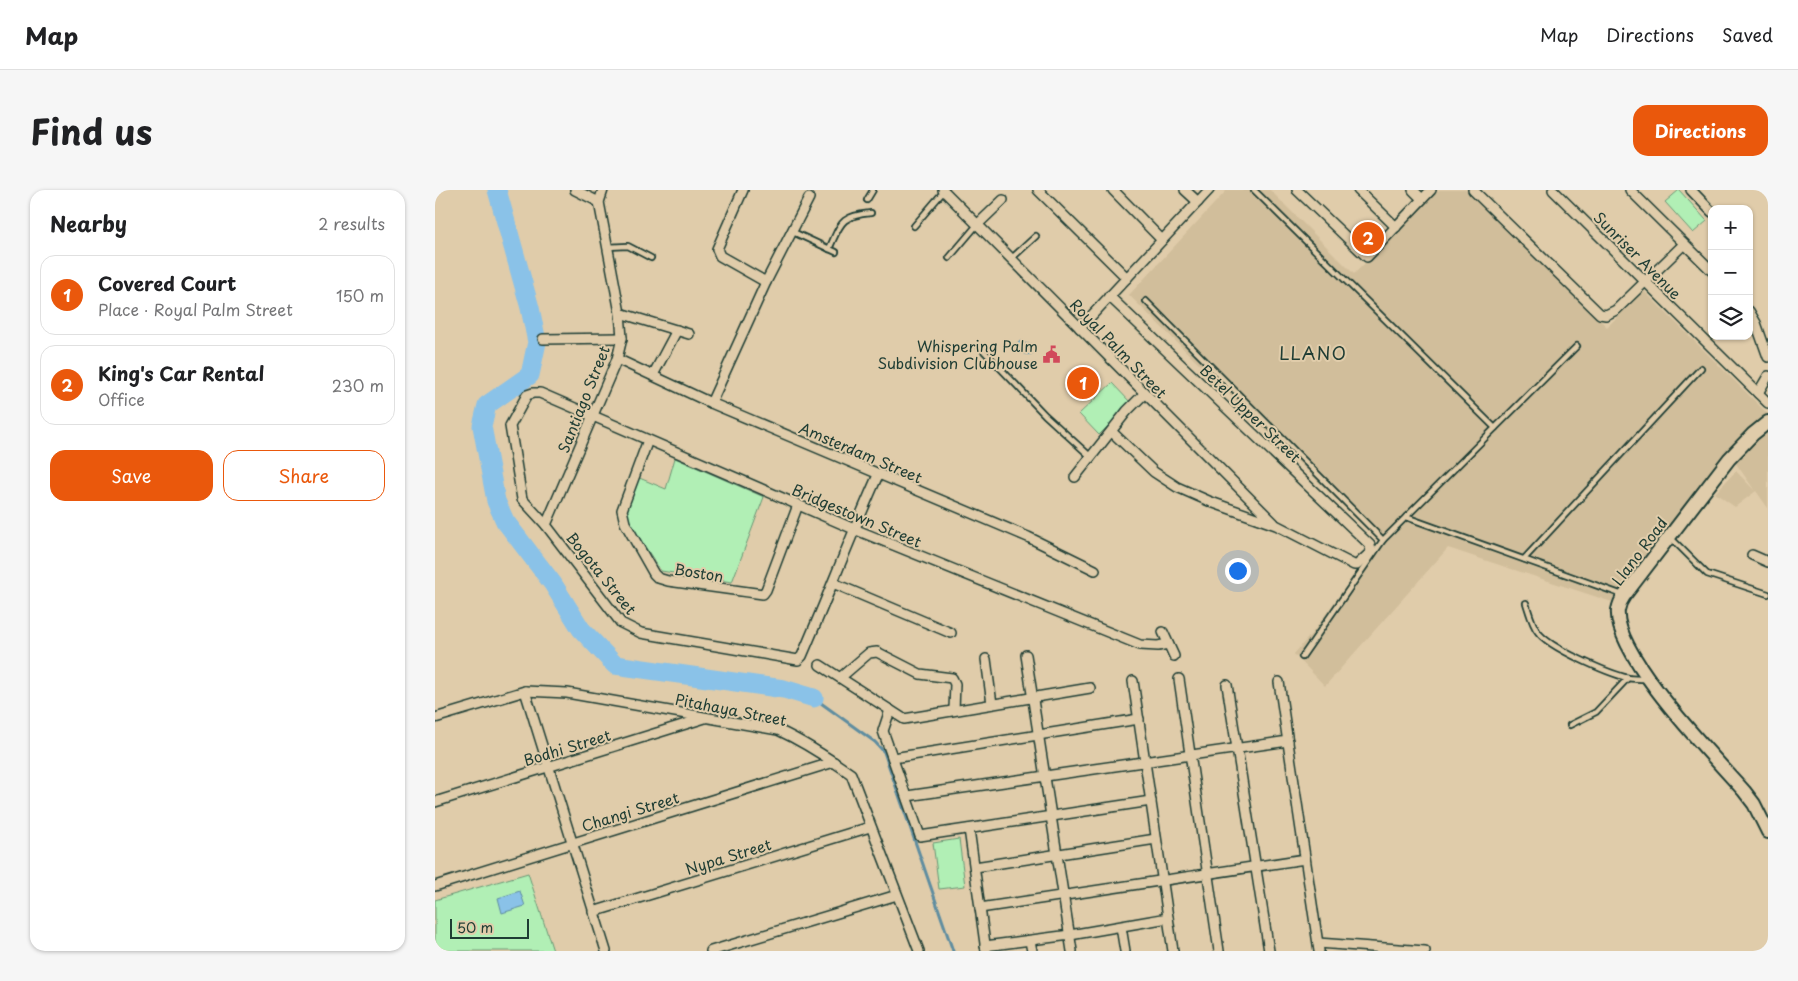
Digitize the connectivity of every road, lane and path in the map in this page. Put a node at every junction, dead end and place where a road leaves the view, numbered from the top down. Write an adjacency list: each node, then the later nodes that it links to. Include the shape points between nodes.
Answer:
1 (575, 190): 23 (street)
2 (603, 190): 23 (street, Santiago Street)
3 (743, 190): 42 (street, via 717,252)
4 (873, 190): 21 (lane)
5 (944, 190): 27 (street, Royal Palm Street); 28 (lane)
6 (1038, 190): 41 (street)
7 (1113, 190): 32 (street)
8 (1185, 190): 24 (street)
9 (1209, 190): 24 (street)
10 (1254, 190): 67 (lane)
11 (1297, 190): 29 (street, via 1367,257)
12 (1358, 190): 29 (street)
13 (1413, 190): 20 (street)
14 (1431, 190): 20 (street)
15 (1473, 190): 43 (street, via 1600,314 1616,310)
16 (1553, 190): 43 (street, Sunriser Avenue)
17 (1630, 190): 33 (street)
18 (1691, 190): 25 (street)
19 (809, 198): 30 (street)
20 (1422, 199): 29 (street)
21 (867, 200)
22 (1003, 200): 27 (street)
23 (599, 202): 34 (street, Santiago Street)
24 (1197, 202): 32 (street)
25 (1708, 208)
26 (871, 213): 35 (lane, via 847,218)
27 (978, 224): 38 (lane); 39 (street, Royal Palm Street)
28 (914, 226)
29 (1396, 227)
30 (793, 232): 35 (lane); 42 (street)
31 (1036, 236): 39 (lane)
32 (1162, 240): 41 (street)
33 (1684, 244): 40 (street); 43 (street)
34 (607, 247): 37 (lane, via 628,246); 46 (street, Santiago Street)
35 (829, 249): 36 (lane)
36 (835, 252)
37 (651, 258)
38 (949, 258)
39 (1012, 258): 48 (street, Royal Palm Street)
40 (1708, 268)
41 (1127, 278): 44 (street)
42 (766, 282): 63 (street)
43 (1645, 282): 61 (street, Sunriser Avenue)
44 (1109, 296): 48 (street); 76 (street, Betel Upper Street, via 1369,545 1371,552 1353,565)
45 (1146, 301): 79 (lane)
46 (620, 312): 49 (street); 51 (street, Santiago Street)
47 (1753, 319): 55 (street)
48 (1080, 328): 62 (street, Royal Palm Street)
49 (677, 330): 50 (street); 58 (street)
50 (689, 334)
51 (622, 338): 52 (street); 56 (street, Santiago Street)
52 (543, 339)
53 (980, 346): 70 (lane, via 1045,415)
54 (1577, 346): 67 (lane)
55 (1768, 357)
56 (617, 358): 58 (street, Amsterdam Street); 65 (street, Santiago Street)
57 (1701, 368): 81 (lane)
58 (653, 376): 63 (street, Amsterdam Street)
59 (1768, 376): 61 (street)
60 (540, 393): 65 (street, Bridgestown Street); 75 (street, Bogota Street, via 527,395 510,426 522,499)
61 (1758, 393): 64 (street, Sunriser Avenue)
62 (1144, 394): 68 (street); 76 (street, Royal Palm Street)
63 (711, 403): 71 (street, Amsterdam Street)
64 (1768, 403)
65 (592, 416): 69 (street, Bridgestown Street); 75 (street, Santiago Street)
66 (1768, 422): 78 (main road, Llano Road, via 1729,459)
67 (1495, 428): 74 (lane)
68 (1112, 432): 70 (street); 76 (street, via 1154,472 1177,487)
69 (648, 440): 73 (street, Bridgestown Street); 73 (street, Boston, via 622,510 625,523 658,578 763,594)
70 (1091, 457): 72 (street)
71 (878, 474): 77 (street); 83 (street, Amsterdam Street, via 1028,537)
72 (1075, 477)
73 (798, 505): 77 (street, Bridgestown Street)
74 (1406, 517): 79 (lane); 81 (lane)
75 (545, 525): 84 (street, Bogota Street, via 621,623 641,633 798,660)
76 (1276, 525)
77 (854, 529): 84 (street); 90 (street, Bridgestown Street, via 1141,646)
78 (1670, 536): 85 (lane, via 1707,574); 86 (main road, Llano Road)
79 (1383, 540): 93 (lane)
80 (1752, 555): 82 (street)
81 (1525, 559): 86 (lane)
82 (1768, 562)
83 (1095, 570)
84 (833, 583): 89 (street)
85 (1768, 594)
86 (1624, 596): 98 (main road, Llano Road, via 1618,611 1621,627 1633,655)
87 (1526, 603): 97 (lane, via 1537,632 1546,640 1590,664)
88 (1163, 632): 90 (street)
89 (951, 633)
90 (1168, 644): 92 (street)
91 (1025, 655): 105 (street)
92 (1174, 656)
93 (1302, 657)
94 (986, 659): 106 (street)
95 (820, 665): 96 (street)
96 (841, 677): 107 (street); 108 (street, via 869,653 877,652 920,674 952,678 955,684)
97 (1628, 678): 98 (lane); 112 (lane, via 1596,712)
98 (1649, 678): 128 (main road, Llano Road, via 1744,791)
99 (1179, 679): 116 (street)
100 (1133, 681): 111 (street)
101 (1279, 682): 114 (street)
102 (1227, 686): 115 (street)
103 (1089, 688): 105 (street)
104 (525, 691): 109 (street, Pitahaya Street); 110 (street, Pitahaya Street, via 567,693); 120 (street)
105 (1032, 698): 106 (street); 113 (street)
106 (992, 704): 108 (street)
107 (890, 710): 108 (street, via 904,719); 117 (street, via 883,731)
108 (954, 710)
109 (435, 718)
110 (706, 718): 118 (street, Pitahaya Street, via 778,730 799,738); 120 (street, Bodhi Street)
111 (1139, 719): 113 (street); 119 (street)
112 (1570, 725)
113 (1038, 735): 117 (street); 121 (street)
114 (1287, 741): 115 (street); 132 (street)
115 (1237, 749): 116 (street); 133 (street)
116 (1190, 755): 119 (street); 135 (street)
117 (893, 758): 122 (street)
118 (834, 762): 126 (street, Pitahaya Street, via 851,774); 130 (street, Changi Street)
119 (1145, 762): 121 (street); 123 (street)
120 (548, 768): 124 (street, Bodhi Street); 130 (street)
121 (1045, 776): 122 (street); 125 (street)
122 (907, 796): 127 (street, via 921,836)
123 (1151, 801): 125 (street); 129 (street)
124 (435, 802)
125 (1051, 816): 127 (street); 131 (street)
126 (870, 827): 138 (street, Pitahaya Street); 141 (street, Nypa Street)
127 (969, 829): 134 (street)
128 (1768, 832)
129 (1156, 840): 131 (street); 136 (street)
130 (572, 844): 137 (street, Changi Street); 141 (street)
131 (1057, 855): 134 (street); 139 (street)
132 (1305, 859): 133 (street); 146 (street)
133 (1256, 866): 135 (street); 156 (street)
134 (975, 867): 140 (street)
135 (1208, 874): 136 (street); 155 (street)
136 (1162, 880): 139 (street); 142 (street)
137 (435, 886)
138 (897, 895): 149 (street); 150 (street, Pitahaya Street)
139 (1064, 896): 140 (street); 144 (street)
140 (980, 908): 147 (street)
141 (593, 912): 148 (street)
142 (1168, 918): 143 (street); 154 (street)
143 (1121, 927): 144 (street); 153 (street)
144 (1070, 935): 145 (street); 152 (street)
145 (1030, 941): 147 (street); 151 (street)
146 (1318, 947): 157 (street)
147 (986, 949)
148 (606, 951)
149 (711, 951)
150 (919, 951)
151 (1032, 951)
152 (1073, 951)
153 (1125, 951)
154 (1173, 951)
155 (1219, 951)
156 (1269, 951)
157 (1425, 951)

